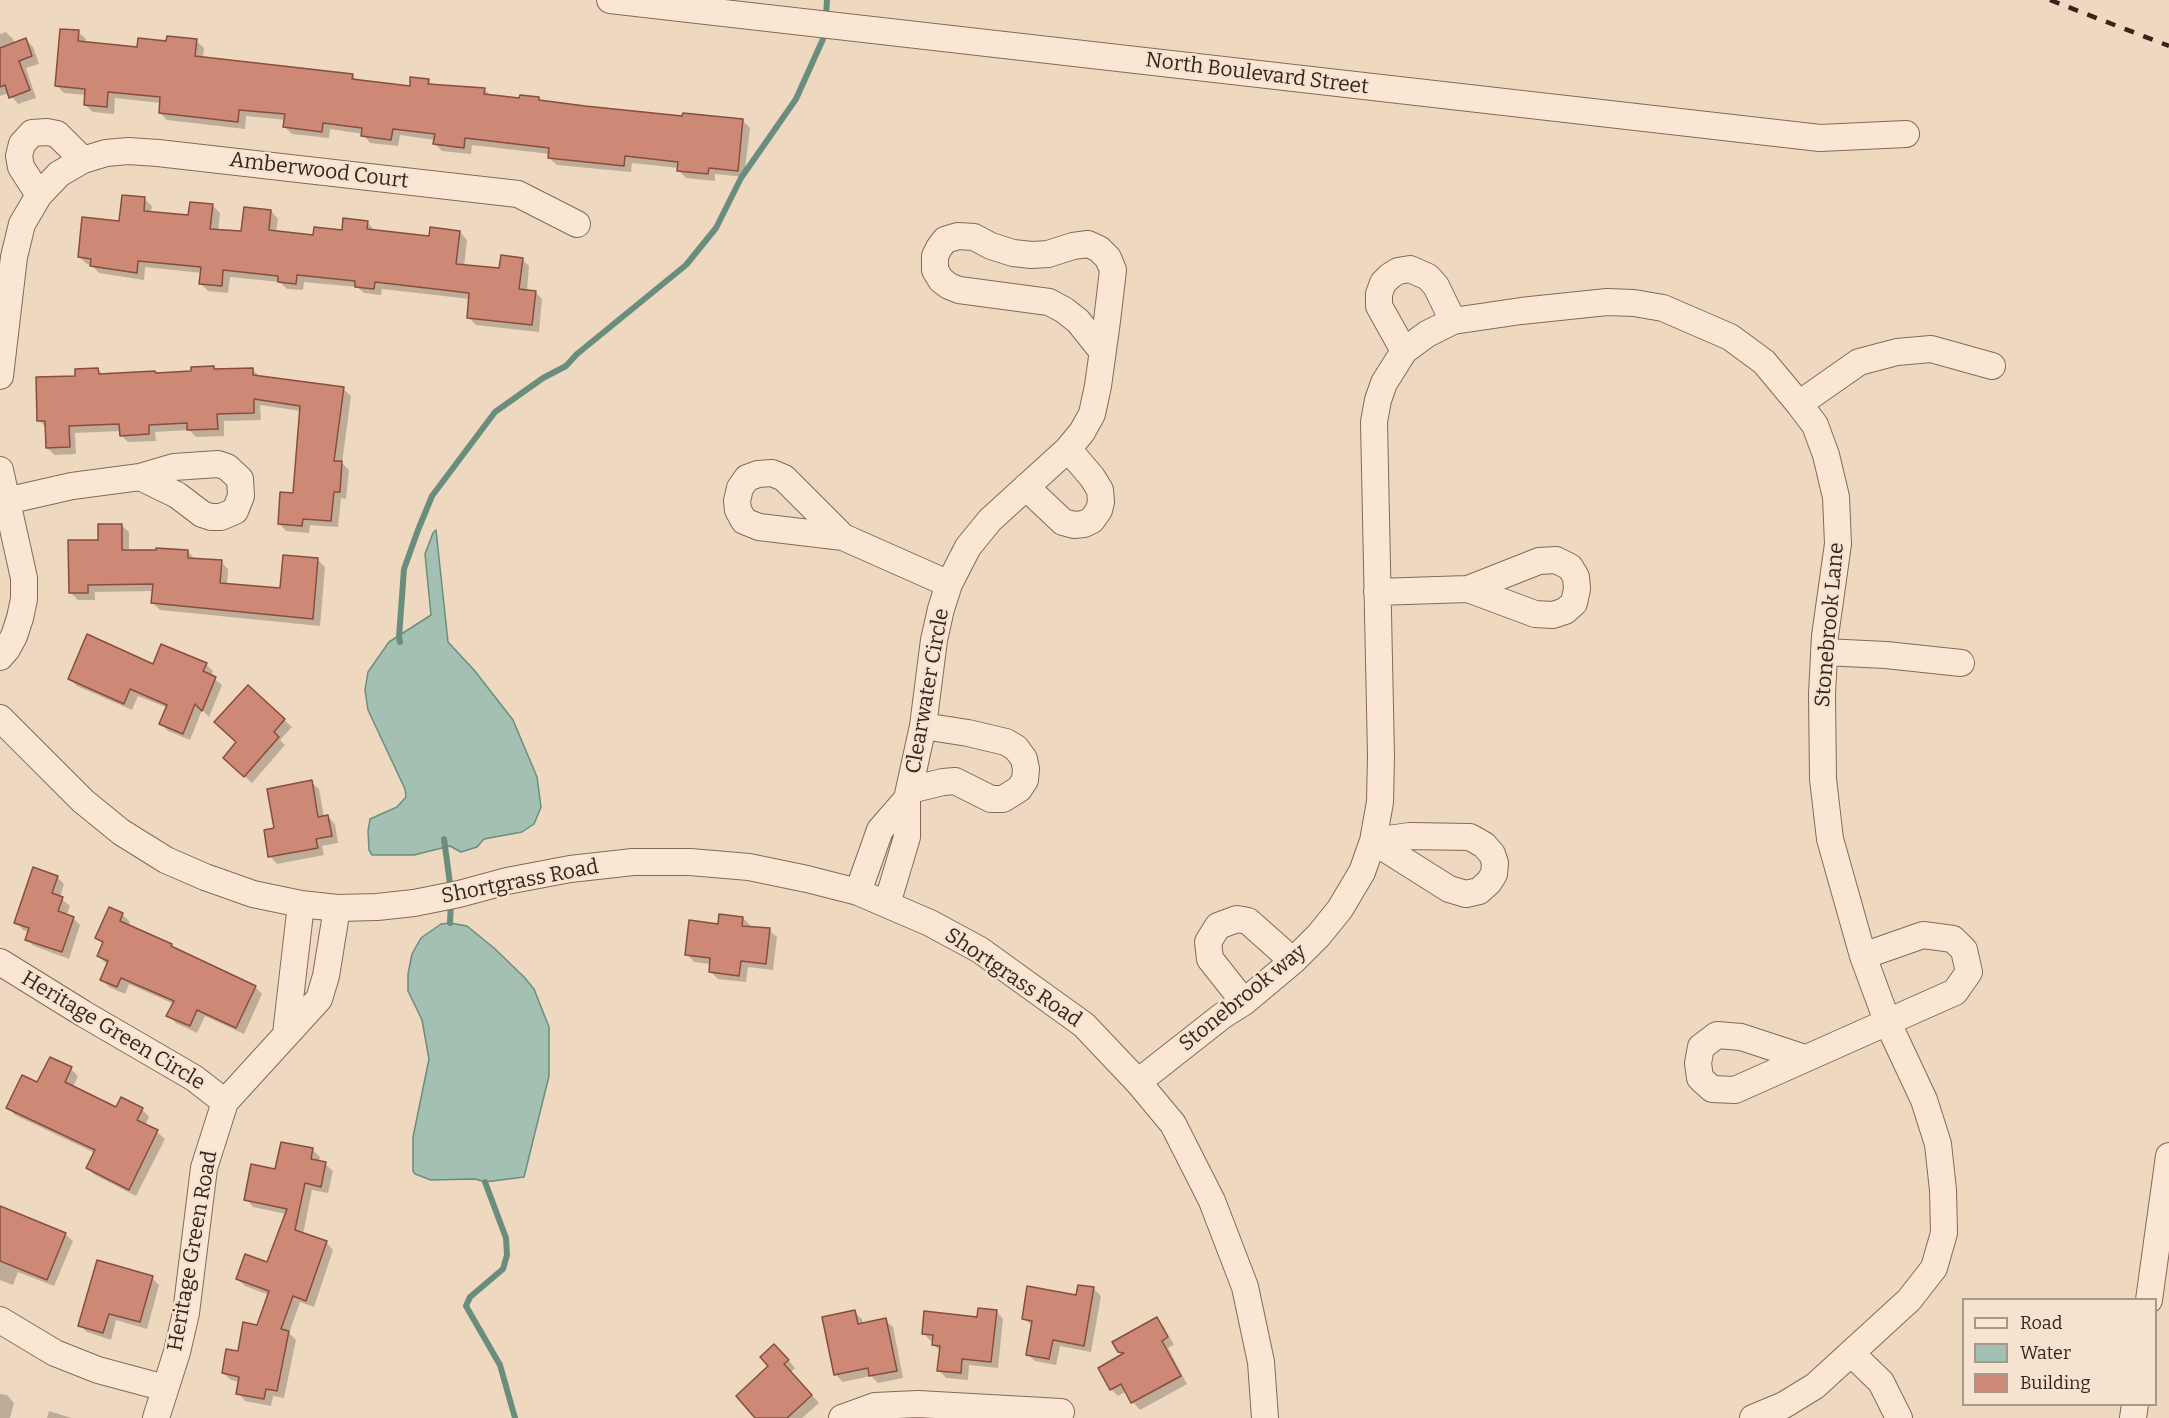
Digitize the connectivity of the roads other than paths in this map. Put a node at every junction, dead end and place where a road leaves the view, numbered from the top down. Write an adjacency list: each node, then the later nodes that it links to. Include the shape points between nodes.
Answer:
1 (610, 0): 2 (street, North Boulevard Street, via 1820,138)
2 (1906, 134)
3 (83, 160): 4 (street, Amberwood Court, via 59,174); 4 (street, via 57,134 32,133 22,144 19,156 21,167); 5 (street, Amberwood Court, via 106,153 158,153 518,194)
4 (39, 195): 10 (street, Amberwood Court, via 22,224 14,257)
5 (578, 224)
6 (1453, 321): 8 (street, Stonebrook Lane); 8 (street, via 1428,277 1410,269 1390,276 1383,283 1379,306); 11 (street, Stonebrook Lane, via 1607,302 1663,308 1730,337 1764,362)
7 (1102, 351): 7 (street, Clearwater Circle, via 1113,270 1099,249 1088,244 1048,254 1013,253 974,237 958,236 945,240 939,248 935,270 949,286 1050,302 1078,321); 12 (street, Clearwater Circle, via 1092,414)
8 (1404, 351): 20 (street, Stonebrook way, via 1384,383 1374,422)
9 (1992, 366): 11 (street, via 1931,349 1897,352 1859,362)
10 (0, 375)
11 (1800, 404): 21 (street, Stonebrook Lane, via 1815,425 1836,497 1838,544)
12 (1068, 449): 15 (street, Clearwater Circle); 15 (street, via 1100,490 1099,510 1092,520 1074,525 1064,522)
13 (0, 470): 16 (street)
14 (140, 477): 16 (street, via 72,486)
15 (1026, 487): 18 (street, Clearwater Circle, via 968,547)
16 (6, 501): 22 (street, via 24,578 24,599 14,636)
17 (843, 537): 18 (street)
18 (949, 584): 25 (street, Clearwater Circle, via 934,640)
19 (1468, 589): 20 (street)
20 (1377, 592): 32 (street, Stonebrook way, via 1380,802 1373,841 1362,872 1340,909)
21 (1824, 652): 23 (street); 31 (street, Stonebrook Lane, via 1823,779 1829,829)
22 (0, 657)
23 (1961, 663)
24 (0, 718): 28 (street, Shortgrass Road, via 83,801 121,832 166,860 253,894)
25 (923, 726): 26 (street, Clearwater Circle); 26 (street, via 1006,742 1024,759 1025,780 1003,799 992,799 955,781)
26 (909, 794): 27 (street, Clearwater Circle, via 880,830); 29 (street, Clearwater Circle, via 907,837)
27 (858, 892): 29 (street, Shortgrass Road); 30 (street, Shortgrass Road, via 749,867 633,862 570,869 414,903)
28 (301, 904): 30 (street, Shortgrass Road); 36 (street)
29 (887, 904): 38 (street, Shortgrass Road, via 980,950 1084,1025)
30 (337, 908): 36 (street, Heritage Green Road, via 319,999)
31 (1863, 956): 35 (street, Stonebrook Lane); 35 (street, via 1923,936 1953,939 1964,950 1969,972 1955,992)
32 (1293, 961): 34 (street, Stonebrook way); 34 (street, via 1248,921 1237,919 1218,926 1208,942 1210,959)
33 (0, 962): 39 (street, Heritage Green Circle, via 194,1078)
34 (1244, 1002): 38 (street, Stonebrook way)
35 (1887, 1021): 37 (street); 43 (street, Stonebrook Lane, via 1924,1100 1938,1144 1944,1233 1934,1268 1909,1300)
36 (286, 1034): 39 (street, Heritage Green Road)
37 (1805, 1058)
38 (1138, 1082): 48 (street, Shortgrass Road, via 1173,1124 1212,1201 1245,1287 1261,1362)
39 (225, 1102): 44 (street, Heritage Green Road, via 204,1168 186,1313)
40 (2169, 1156): 41 (street)
41 (2149, 1298)
42 (0, 1320): 44 (street, via 55,1353 98,1370)
43 (1851, 1353): 49 (street, Stonebrook Lane, via 1815,1386); 50 (street, via 1881,1383)
44 (165, 1388): 46 (street, Heritage Green Road)
45 (1061, 1412): 47 (street, via 918,1404 875,1406)
46 (156, 1418)
47 (842, 1418)
48 (1265, 1418)
49 (1753, 1418)
50 (1899, 1418)

